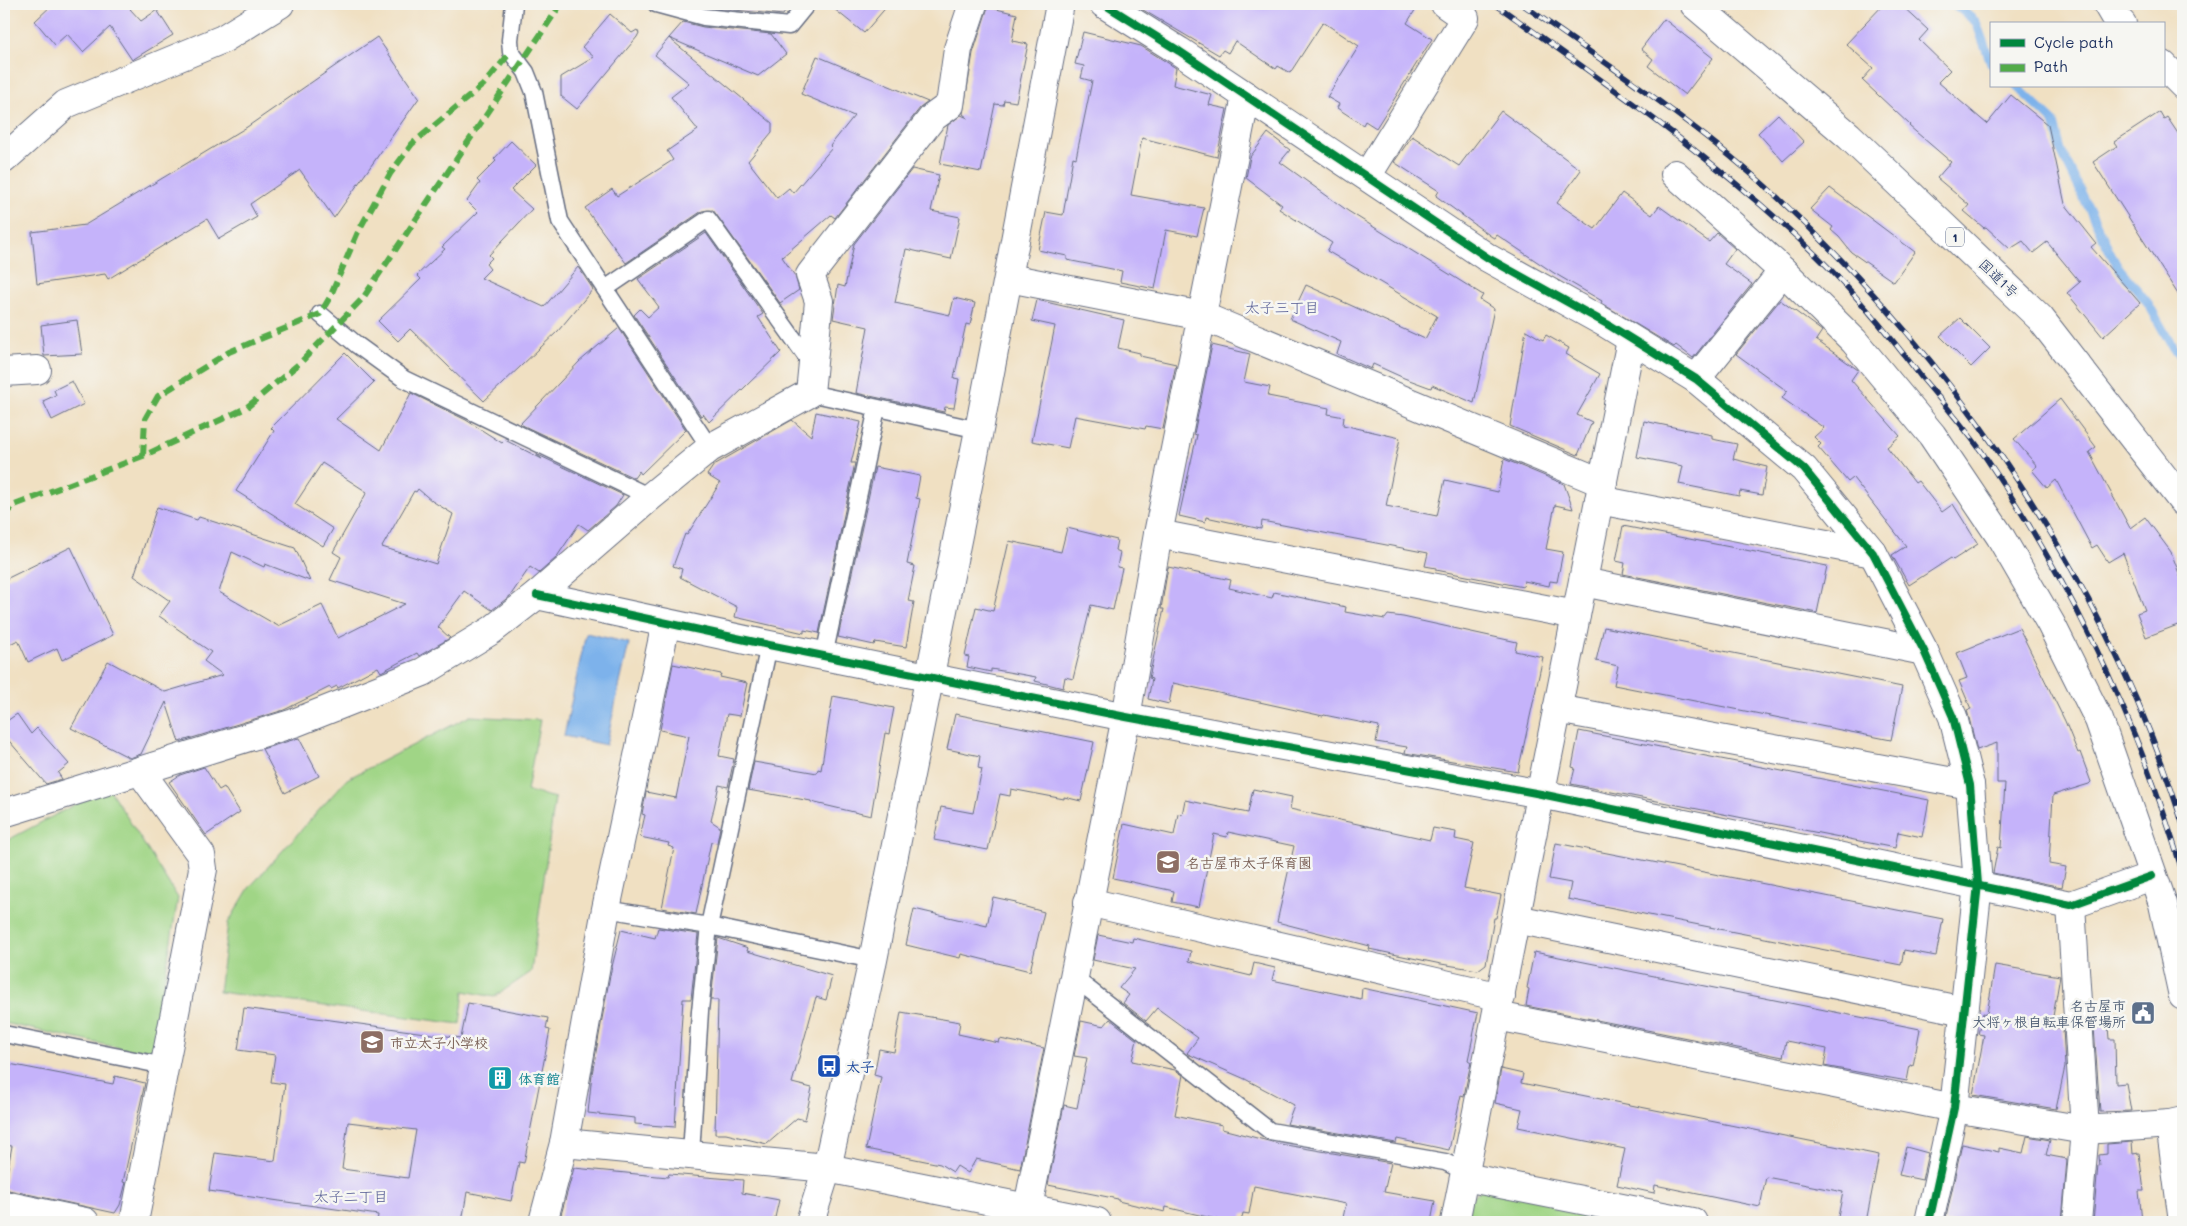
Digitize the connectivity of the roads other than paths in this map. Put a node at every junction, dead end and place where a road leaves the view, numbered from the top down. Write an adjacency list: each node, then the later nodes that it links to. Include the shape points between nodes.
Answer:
1 (280, 4): 15 (main road, via 223,39 66,104)
2 (514, 4): 20 (lane, via 511,52 526,72 534,92 560,221)
3 (656, 4): 4 (lane, via 704,17 789,26)
4 (807, 4)
5 (974, 4): 24 (main road, via 958,49 950,105 932,118 810,275 819,301)
6 (1060, 4): 19 (main road)
7 (1104, 4): 14 (main road)
8 (1445, 4): 17 (main road, via 1465,18)
9 (1694, 4): 34 (main road, 国道1号 / 1, via 1849,136 2040,318)
10 (2107, 4): 11 (main road)
11 (2120, 22)
12 (2164, 66): 13 (main road)
13 (2183, 85)
14 (1246, 96): 17 (main road); 22 (main road)
15 (4, 159)
16 (1675, 174): 18 (main road)
17 (1367, 176): 23 (main road, via 1488,258)
18 (1783, 271): 27 (main road); 51 (main road, via 1854,341 1932,436 2000,536 2051,624 2099,720)
19 (1009, 278): 22 (main road); 30 (main road)
20 (605, 288): 24 (lane, via 708,219); 31 (lane)
21 (320, 314): 33 (lane, via 404,379)
22 (1202, 316): 32 (main road); 35 (main road)
23 (1631, 340): 27 (main road); 32 (main road)
24 (813, 366): 28 (main road)
25 (37, 370): 26 (main road)
26 (4, 372)
27 (1696, 379): 36 (main road, via 1804,469)
28 (810, 393): 29 (lane); 31 (main road)
29 (877, 408): 30 (lane); 43 (lane)
30 (979, 430): 44 (main road)
31 (710, 448): 33 (main road)
32 (1601, 491): 36 (main road); 37 (main road)
33 (650, 497): 38 (main road)
34 (2183, 502)
35 (1158, 534): 39 (main road); 46 (main road)
36 (1872, 553): 42 (main road)
37 (1583, 582): 39 (main road); 42 (main road)
38 (537, 595): 40 (main road); 47 (main road, via 492,630 423,672 294,723)
39 (1576, 615): 45 (main road)
40 (666, 623): 41 (main road); 55 (main road)
41 (769, 645): 43 (main road); 57 (lane)
42 (1924, 650): 48 (main road, via 1953,717)
43 (824, 656): 44 (main road)
44 (930, 677): 46 (main road); 58 (main road)
45 (1557, 709): 48 (main road); 49 (main road)
46 (1126, 716): 49 (main road); 53 (main road)
47 (140, 771): 50 (main road); 64 (main road, via 200,855 203,869)
48 (1970, 785): 52 (main road)
49 (1541, 794): 52 (main road); 56 (main road)
50 (4, 813)
51 (2152, 876): 54 (main road); 60 (main road, via 2163,904)
52 (1978, 884): 54 (main road); 62 (main road)
53 (1088, 902): 59 (main road); 61 (main road)
54 (2071, 905): 67 (main road)
55 (606, 909): 57 (lane); 68 (main road)
56 (1516, 919): 61 (main road); 62 (main road)
57 (709, 926): 58 (lane); 69 (lane)
58 (873, 960): 70 (main road)
59 (1073, 977): 71 (lane, via 1270,1130 1445,1162); 73 (main road)
60 (2183, 996)
61 (1499, 1006): 65 (main road); 71 (main road)
62 (1964, 1011): 65 (main road)
63 (4, 1034): 64 (lane)
64 (165, 1066): 75 (main road)
65 (1954, 1108): 67 (main road); 81 (main road)
66 (2176, 1122): 67 (main road); 83 (main road)
67 (2085, 1130): 82 (main road)
68 (564, 1143): 69 (main road); 76 (main road)
69 (691, 1154): 70 (main road)
70 (828, 1168): 73 (main road); 77 (main road)
71 (1466, 1172): 79 (main road); 80 (main road, via 1475,1179)
72 (4, 1204): 74 (main road)
73 (1026, 1215): 78 (main road)
74 (85, 1222)
75 (134, 1222)
76 (543, 1222)
77 (810, 1222)
78 (1096, 1222)
79 (1456, 1222)
80 (1693, 1222)
81 (1929, 1222)
82 (2077, 1222)
83 (2183, 1222)

